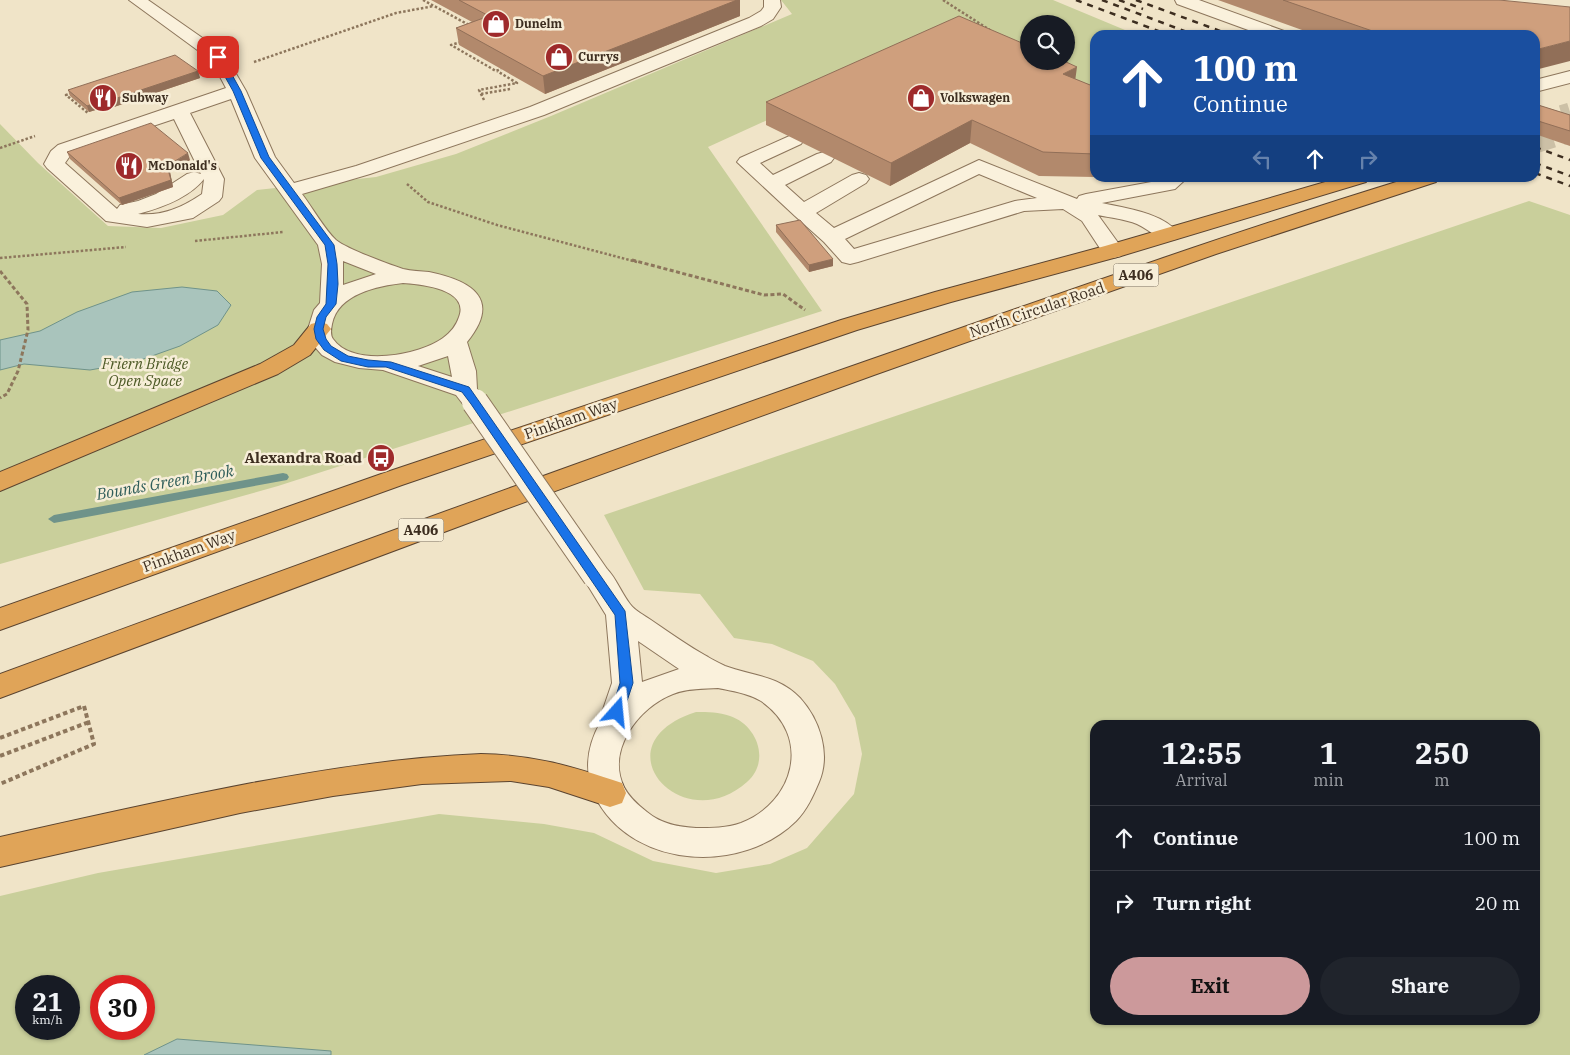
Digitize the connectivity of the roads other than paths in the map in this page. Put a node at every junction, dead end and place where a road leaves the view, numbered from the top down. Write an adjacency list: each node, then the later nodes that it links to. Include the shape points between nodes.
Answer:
1 (137, 0): 7 (street, via 218,57)
2 (772, 0): 18 (street, via 773,7 756,22 537,111 383,164)
3 (1184, 0): 4 (street)
4 (1265, 30)
5 (1570, 77): 6 (street)
6 (1540, 85)
7 (237, 91): 8 (street); 18 (street, via 265,158)
8 (179, 110): 10 (street); 17 (street, via 65,149 54,164)
9 (794, 140): 16 (street, via 747,162)
10 (200, 153): 17 (street, via 194,178 202,187 187,204 175,208 158,212 120,209); 17 (street, via 214,180 212,198 186,214 147,220 113,217)
11 (824, 158): 16 (street)
12 (859, 179): 20 (street)
13 (1172, 182): 19 (street)
14 (1345, 182): 21 (highway, A406)
15 (1417, 182): 35 (highway, North Circular Road / A406, via 1328,209 843,377)
16 (771, 184): 20 (street)
17 (83, 190)
18 (290, 191): 23 (street)
19 (1067, 203): 21 (street, via 1126,214 1145,220); 22 (street, via 1022,205 850,256); 22 (street, via 979,166); 24 (street, via 1089,217)
20 (802, 212): 22 (street)
21 (1168, 234): 24 (highway, A406)
22 (832, 236)
23 (329, 245): 25 (street); 26 (street, via 333,264)
24 (1113, 251): 33 (highway, Pinkham Way / A406, via 849,325 393,479)
25 (403, 276): 26 (street, via 364,284); 28 (street, via 434,279 462,292 472,311 465,329)
26 (331, 304): 27 (street, via 321,317)
27 (319, 329): 29 (street, via 321,339 335,354 368,364); 31 (highway, via 302,350 269,369)
28 (455, 340): 29 (street, via 417,359); 30 (street)
29 (387, 364): 30 (street)
30 (470, 396): 32 (street, bridge)
31 (0, 482)
32 (621, 614): 34 (street, via 674,651); 36 (street, via 626,683)
33 (0, 619)
34 (718, 676): 36 (street, via 686,678 656,688 631,705); 37 (street, via 746,681 772,693 792,710 805,732 810,756 805,781 791,805 769,824 741,838 709,843 676,841 647,830 624,814)
35 (0, 686)
36 (612, 727): 37 (street, via 604,749 603,771)
37 (610, 793): 38 (highway, via 563,776 512,768 417,770 246,798)
38 (0, 852)

